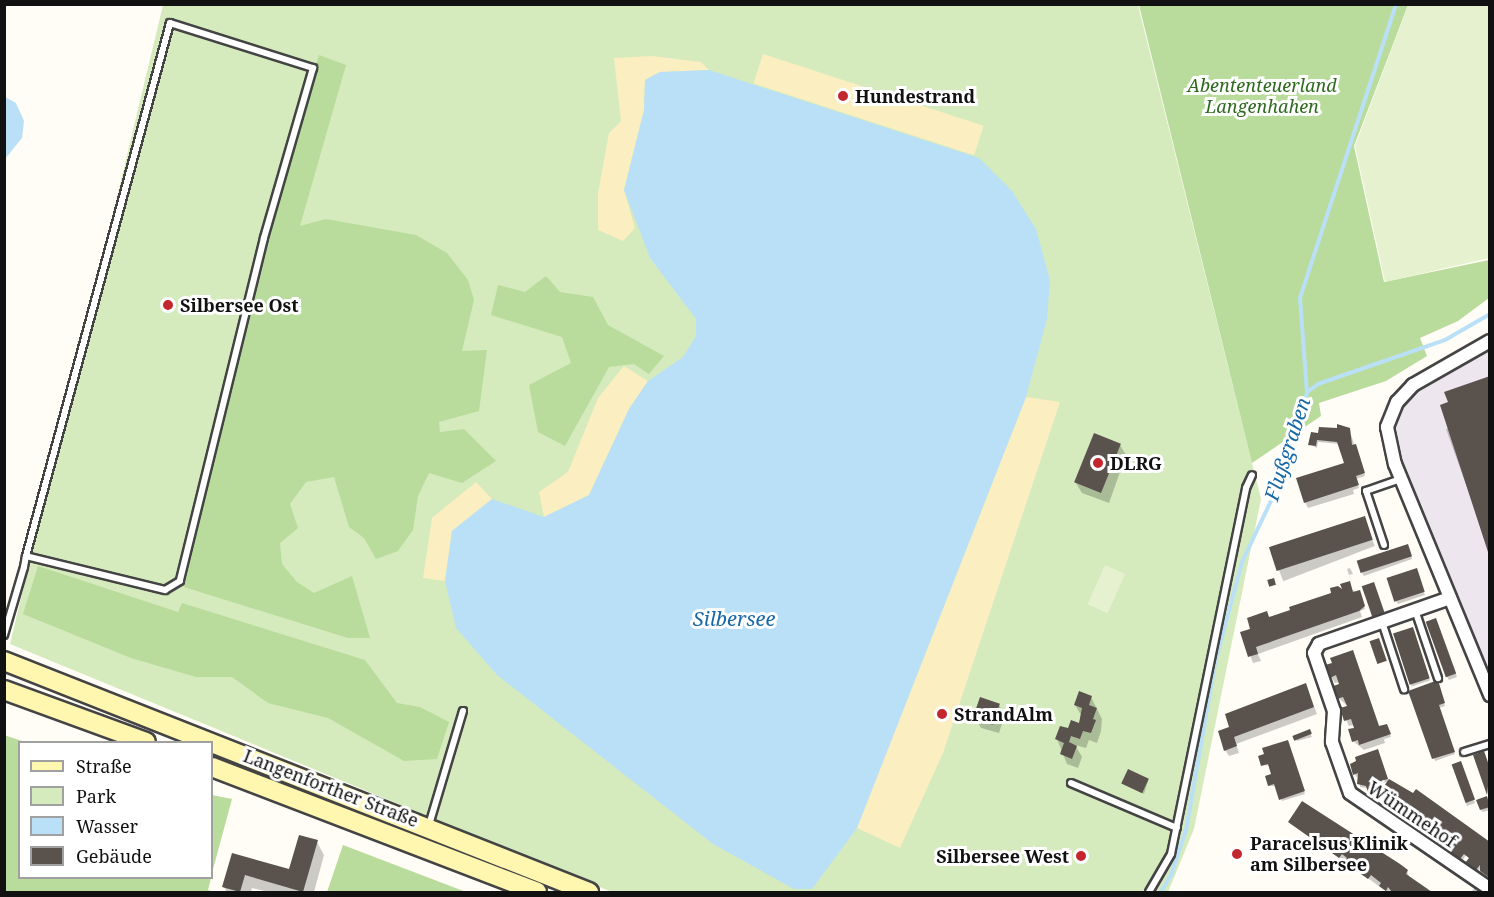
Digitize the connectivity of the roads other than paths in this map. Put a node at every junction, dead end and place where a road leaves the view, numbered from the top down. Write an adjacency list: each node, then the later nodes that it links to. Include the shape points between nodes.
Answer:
1 (1490, 341): 3 (street, via 1413,385 1392,410 1387,439)
2 (1252, 475): 24 (lane)
3 (1401, 479): 4 (lane, via 1366,491); 6 (street)
4 (1384, 545)
5 (26, 556): 5 (lane, via 165,590 180,581 264,238 313,68 170,23); 9 (lane)
6 (1449, 598): 7 (street, Wümmehof); 14 (street)
7 (1415, 610): 8 (street, Wümmehof); 11 (lane)
8 (1382, 622): 13 (lane); 25 (street, Wümmehof, via 1319,644 1314,653 1334,711 1331,736 1347,786 1354,797)
9 (4, 635)
10 (4, 661): 17 (main road, Langenforther Straße)
11 (1438, 678)
12 (4, 690): 16 (main road)
13 (1404, 690)
14 (1490, 695)
15 (463, 711): 23 (lane)
16 (144, 741)
17 (210, 741)
18 (213, 742): 23 (main road, Langenforther Straße)
19 (1490, 744): 20 (lane)
20 (1464, 752)
21 (213, 767): 26 (main road, Langenforther Straße)
22 (1071, 783): 24 (lane)
23 (429, 826): 27 (main road, Langenforther Straße)
24 (1177, 828): 28 (lane, via 1171,854)
25 (1490, 889)
26 (537, 892)
27 (589, 892)
28 (1149, 892)

